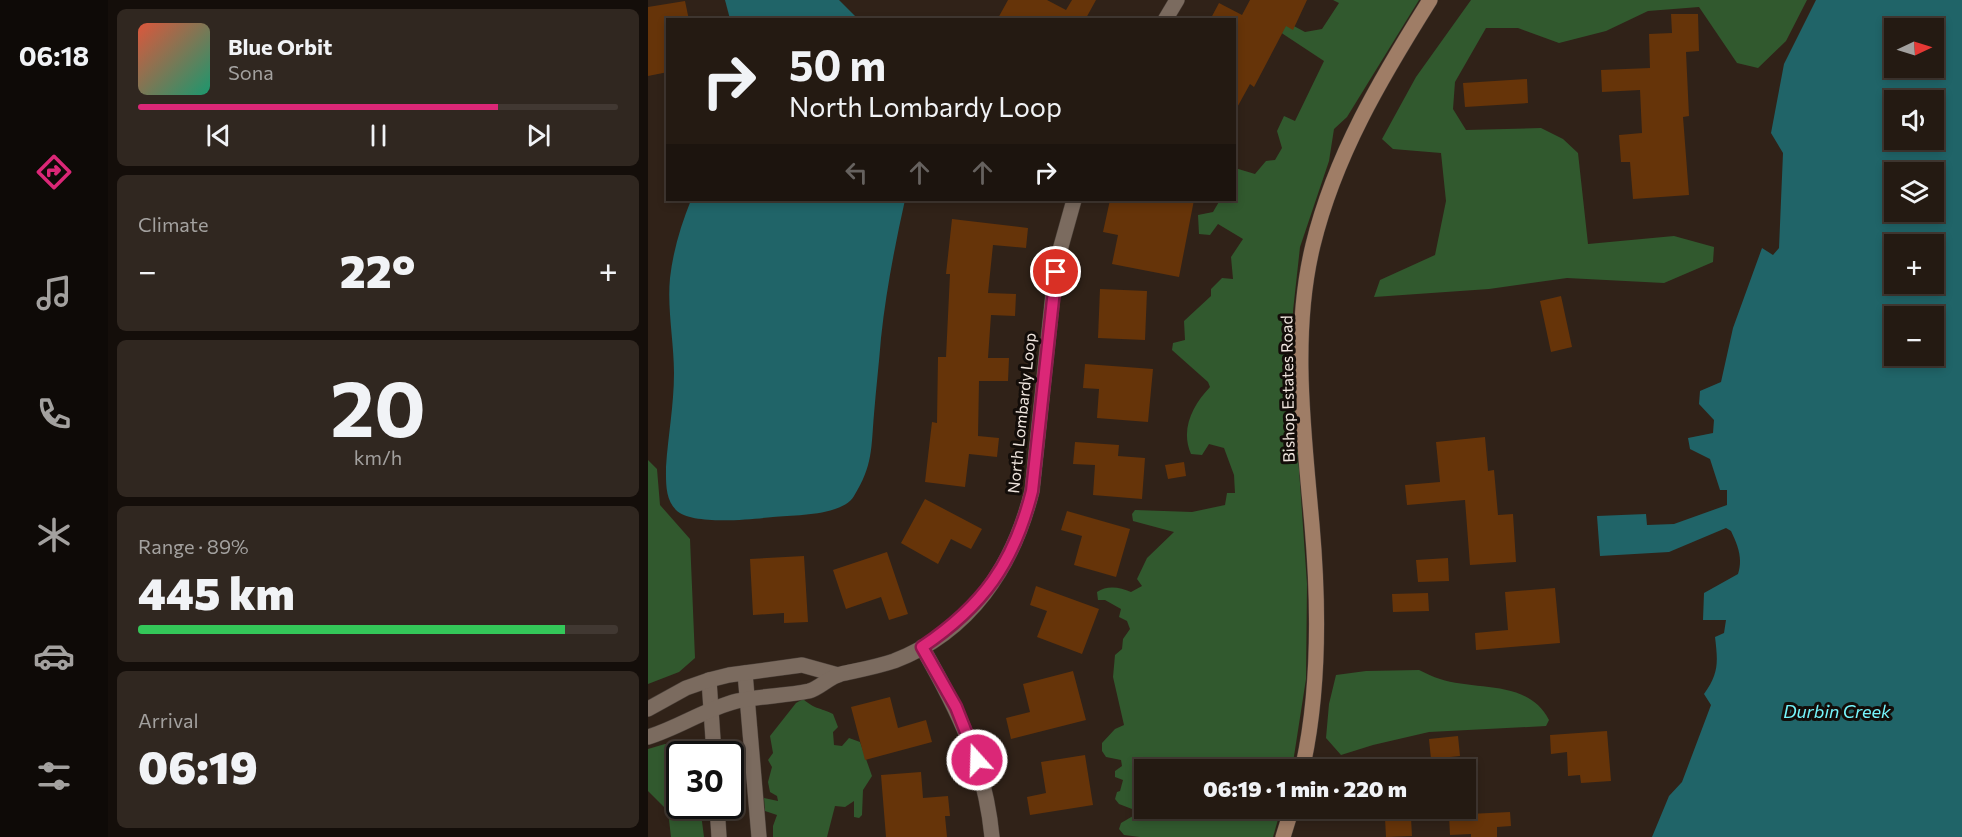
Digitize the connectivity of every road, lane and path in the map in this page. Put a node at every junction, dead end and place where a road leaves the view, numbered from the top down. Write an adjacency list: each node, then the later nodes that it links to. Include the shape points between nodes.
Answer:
1 (1430, 0): 12 (street, Bishop Estates Road, via 1357,123 1341,158 1313,246 1307,279 1302,373 1316,662)
2 (1074, 201): 3 (street, North Lombardy Loop, via 1053,294 1032,491 1025,520 1014,548 991,586 949,629)
3 (922, 647): 5 (street, North Lombardy Loop, via 896,660); 17 (street, via 971,741 983,779)
4 (745, 673): 5 (street, North Lombardy Loop, via 802,665); 6 (street, North Lombardy Loop); 7 (street)
5 (838, 675): 7 (street, North Lombardy Loop, via 811,690)
6 (709, 680): 8 (street, North Lombardy Loop); 9 (street)
7 (741, 700): 9 (street, North Lombardy Loop); 16 (street)
8 (648, 709)
9 (711, 710): 10 (street, North Lombardy Loop); 11 (street)
10 (648, 737)
11 (713, 741)
12 (1304, 759)
13 (718, 819): 15 (street)
14 (1289, 819): 18 (street)
15 (719, 837)
16 (759, 837)
17 (992, 837)
18 (1283, 837)

